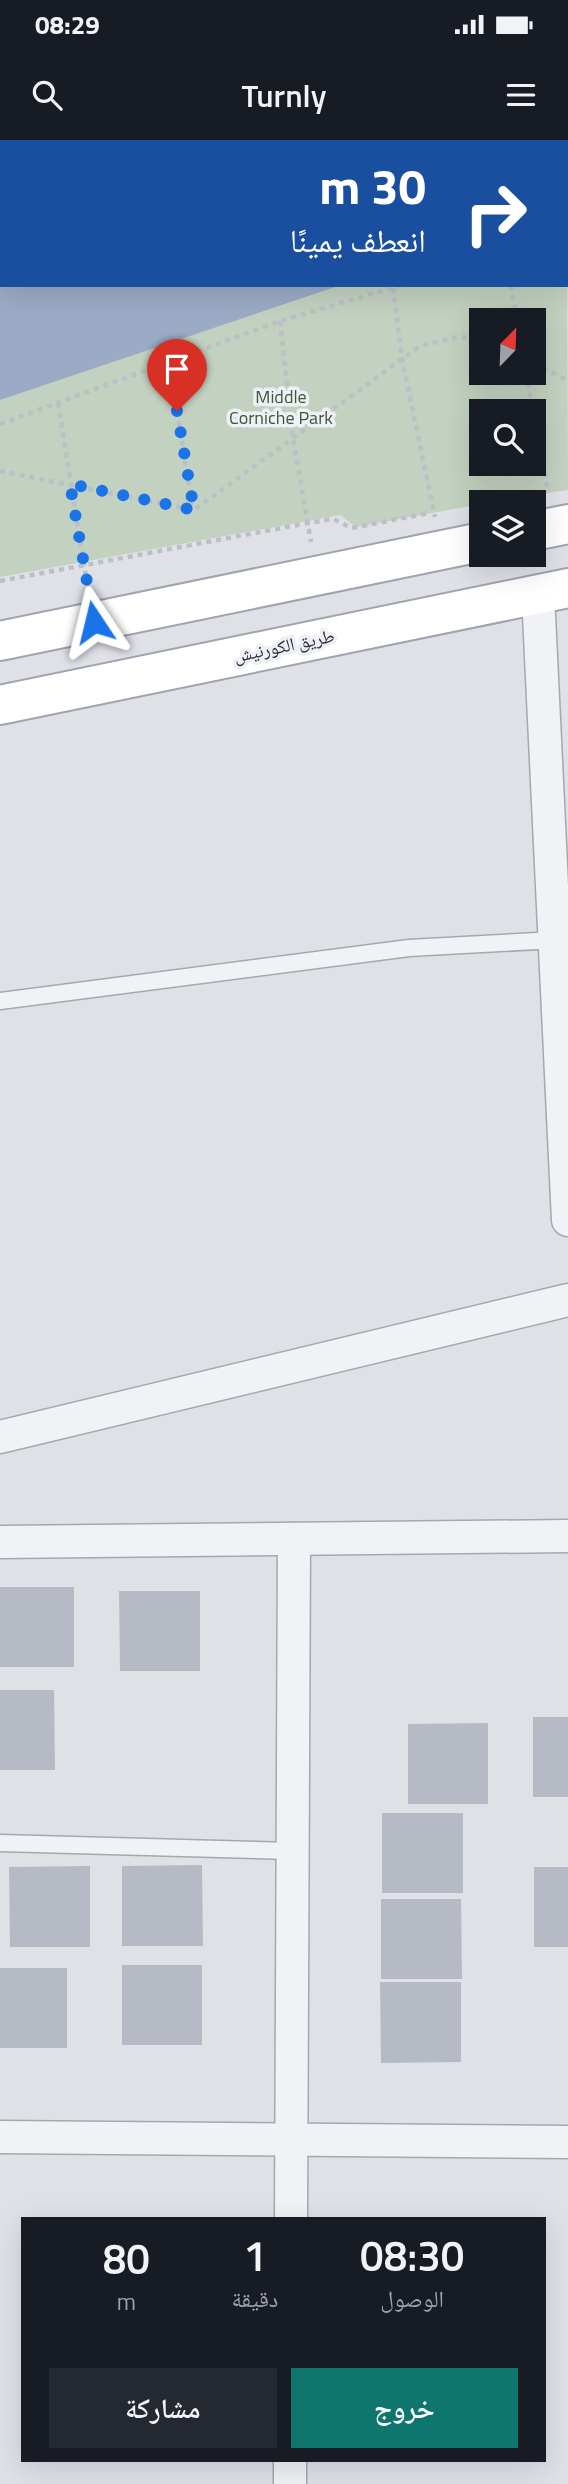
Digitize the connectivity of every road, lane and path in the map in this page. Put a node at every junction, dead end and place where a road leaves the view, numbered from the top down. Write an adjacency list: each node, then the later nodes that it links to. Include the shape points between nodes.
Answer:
1 (511, 287): 3 (path)
2 (393, 288): 4 (path); 6 (path)
3 (515, 308)
4 (280, 321): 7 (path); 12 (path)
5 (469, 338): 6 (path, via 432,342)
6 (402, 359): 12 (path); 18 (path)
7 (169, 362): 10 (path); 16 (path)
8 (546, 369): 9 (path)
9 (568, 381)
10 (58, 403): 11 (path); 15 (path)
11 (0, 424)
12 (293, 438): 16 (path); 19 (path)
13 (0, 471): 15 (path)
14 (544, 476): 20 (path)
15 (70, 484): 16 (path); 23 (path)
16 (194, 510)
17 (446, 510): 18 (path)
18 (434, 512): 19 (path, via 352,528 333,519); 22 (path)
19 (308, 523): 23 (path); 24 (path)
20 (552, 527)
21 (469, 545): 22 (main road)
22 (441, 551): 24 (main road)
23 (84, 565): 25 (path); 27 (path)
24 (317, 576): 27 (main road)
25 (0, 581)
26 (553, 591): 29 (main road, طريق الكورنيش); 30 (street)
27 (94, 622): 28 (main road)
28 (0, 641)
29 (0, 705)
30 (555, 940): 31 (lane, via 409,948); 32 (street)
31 (0, 1001)
32 (568, 1220)
33 (568, 1300): 34 (street)
34 (0, 1437)
35 (568, 1536): 36 (street)
36 (294, 1539): 37 (street); 39 (street)
37 (0, 1542)
38 (0, 1843): 39 (lane)
39 (293, 1851): 41 (street)
40 (0, 2137): 41 (street)
41 (292, 2140): 42 (street); 43 (street)
42 (568, 2142)
43 (291, 2217)
44 (290, 2462): 45 (street)
45 (290, 2484)

